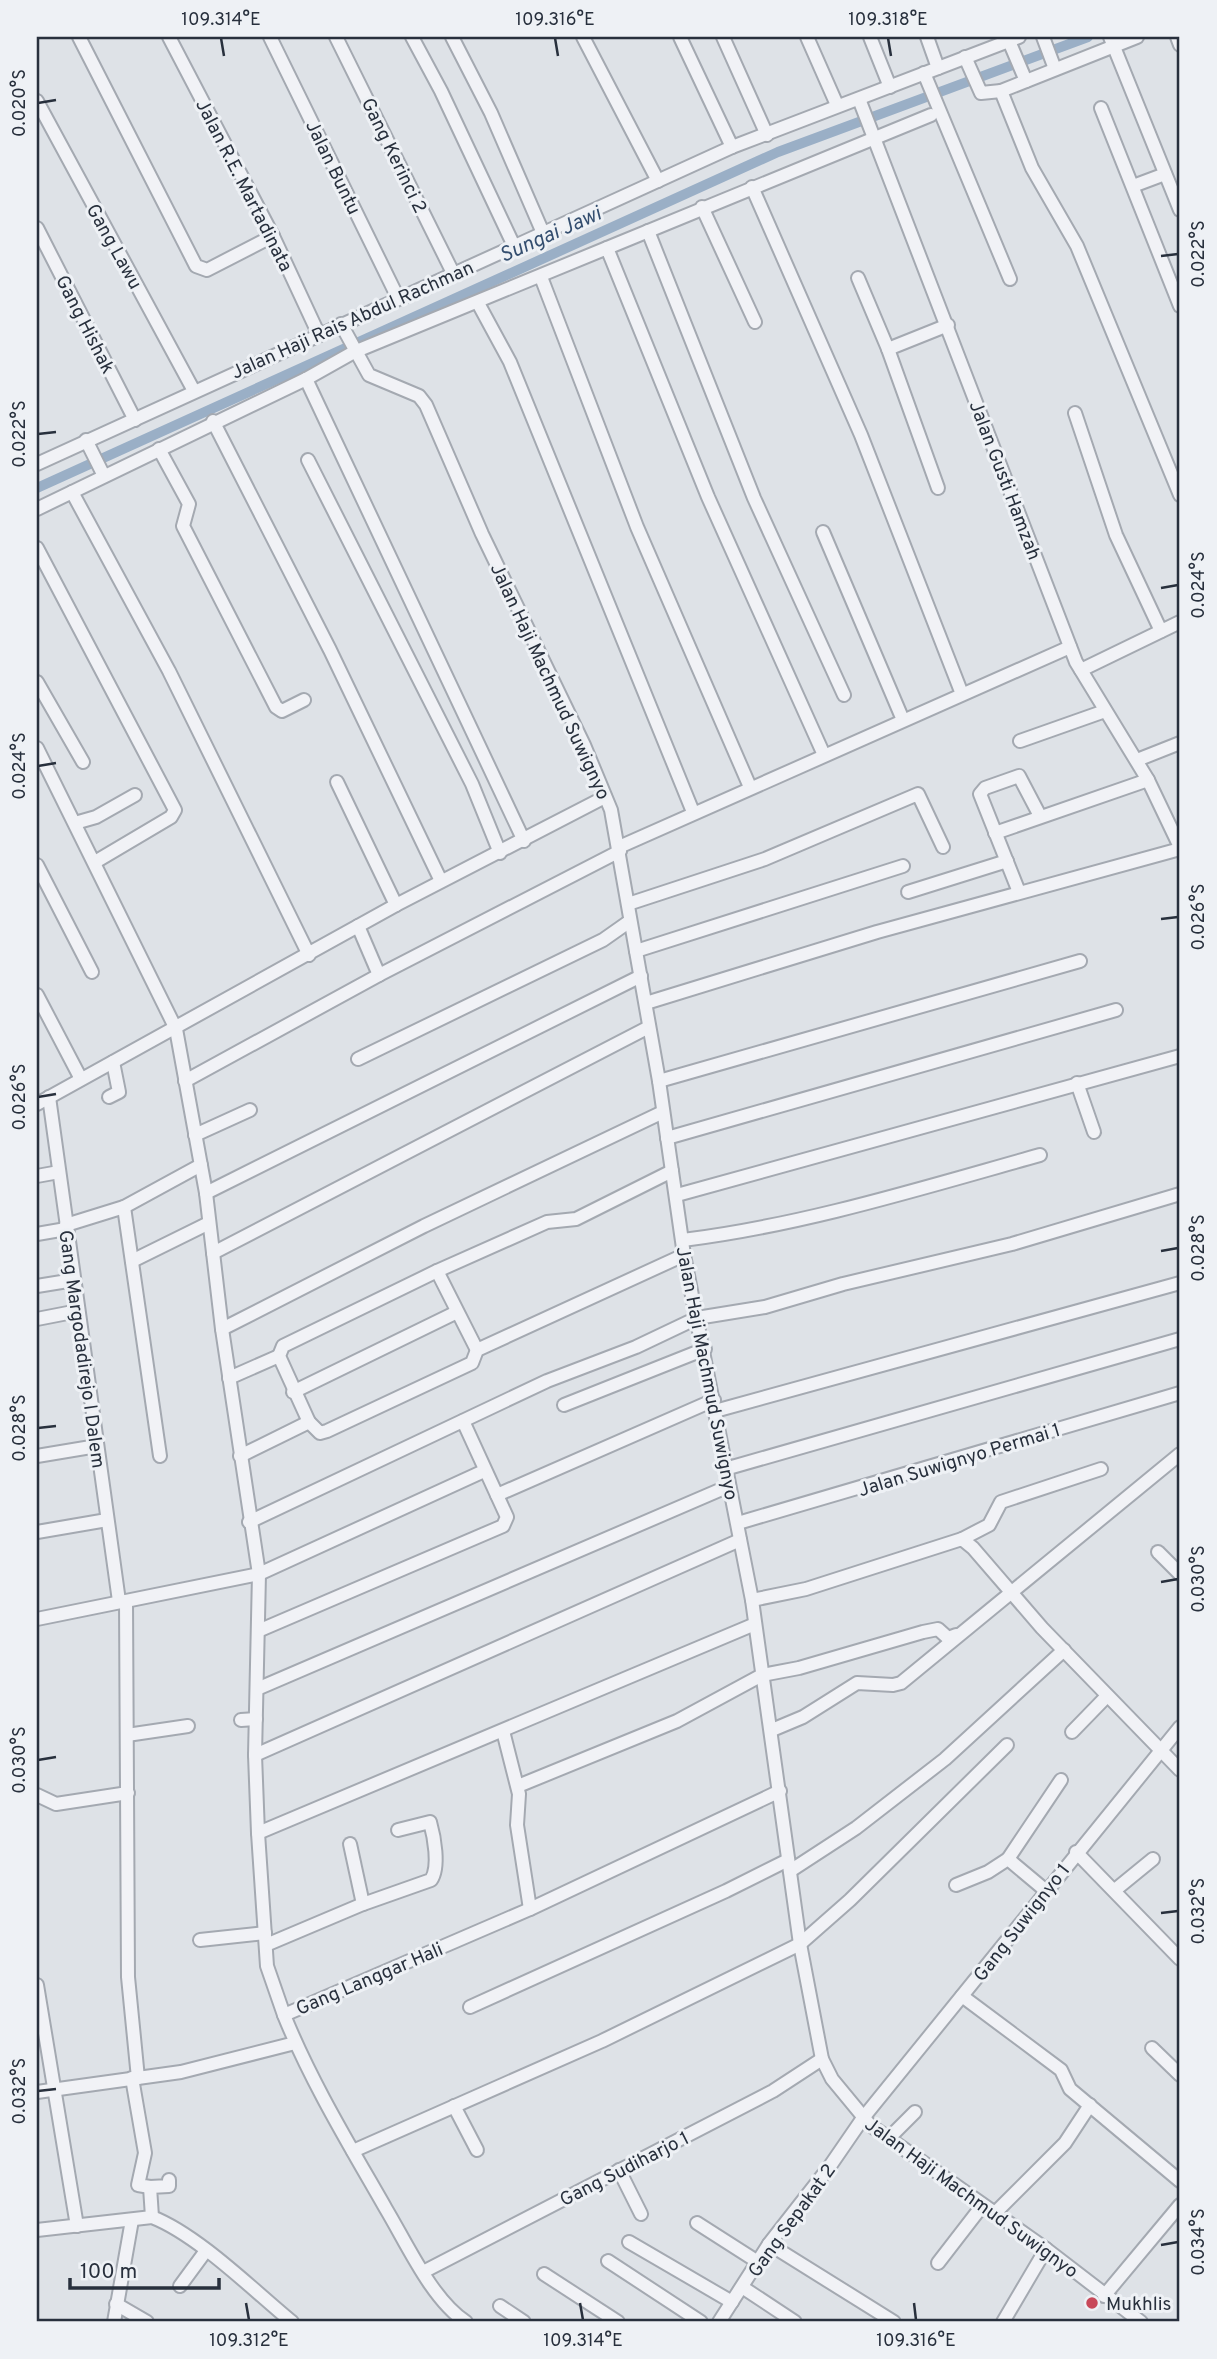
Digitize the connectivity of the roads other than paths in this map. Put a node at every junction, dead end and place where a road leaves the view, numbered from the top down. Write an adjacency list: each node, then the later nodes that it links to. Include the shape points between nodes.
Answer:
1 (79, 37): 46 (street, via 196,266 207,270)
2 (169, 37): 46 (street, Jalan R.E. Martadinata)
3 (270, 37): 53 (street, Jalan Buntu)
4 (336, 37): 49 (street, Gang Kerinci 2)
5 (412, 37): 47 (street)
6 (452, 37): 45 (street)
7 (583, 37): 38 (street)
8 (680, 37): 36 (street)
9 (723, 37): 34 (street)
10 (807, 37): 30 (street)
11 (870, 37): 26 (street)
12 (927, 37): 23 (street)
13 (979, 37): 20 (street)
14 (1137, 37): 17 (street)
15 (1177, 37): 19 (street)
16 (1044, 39): 22 (street)
17 (1111, 41): 22 (street); 37 (street)
18 (1014, 43): 20 (street, Jalan Haji Rais Abdul Rachman); 24 (street)
19 (1180, 45)
20 (983, 51): 21 (street, Jalan Haji Rais Abdul Rachman)
21 (967, 63): 23 (street, Jalan Haji Rais Abdul Rachman); 27 (street, via 985,95)
22 (1054, 66): 24 (street)
23 (938, 68): 25 (street, Jalan Haji Rais Abdul Rachman)
24 (1024, 76): 27 (street)
25 (926, 78): 26 (street, Jalan Haji Rais Abdul Rachman); 52 (street)
26 (890, 86): 29 (street, Jalan Haji Rais Abdul Rachman)
27 (1000, 91): 74 (street, via 1028,159 1077,246)
28 (37, 101): 33 (street, Gang Lawu)
29 (860, 103): 30 (street, Jalan Haji Rais Abdul Rachman); 35 (street, Jalan Gusti Hamzah)
30 (836, 105): 34 (street, Jalan Haji Rais Abdul Rachman)
31 (1101, 108): 39 (street)
32 (931, 115): 35 (street)
33 (40, 118): 63 (street, Gang Lawu)
34 (767, 135): 36 (street, Jalan Haji Rais Abdul Rachman)
35 (872, 135): 40 (street); 57 (street, Jalan Gusti Hamzah)
36 (732, 147): 38 (street, Jalan Haji Rais Abdul Rachman)
37 (1165, 174): 39 (street); 42 (street)
38 (658, 181): 45 (street, Jalan Haji Rais Abdul Rachman)
39 (1133, 186): 55 (street)
40 (752, 187): 41 (street); 83 (street, via 861,435)
41 (702, 207): 44 (street); 56 (street)
42 (1180, 210)
43 (37, 228): 65 (street, Gang Hishak)
44 (648, 231): 48 (street); 84 (street, via 754,498)
45 (543, 233): 47 (street, Jalan Haji Rais Abdul Rachman)
46 (273, 236): 59 (street, Jalan R.E. Martadinata)
47 (514, 246): 49 (street, Jalan Haji Rais Abdul Rachman)
48 (607, 248): 50 (street); 91 (street, via 708,497)
49 (453, 273): 53 (street, Jalan Haji Rais Abdul Rachman)
50 (541, 277): 54 (street); 96 (street, via 637,527)
51 (858, 278): 60 (street)
52 (1010, 279)
53 (398, 298): 58 (street, Jalan Haji Rais Abdul Rachman)
54 (478, 303): 61 (street); 99 (street, via 510,362)
55 (1180, 306)
56 (755, 322)
57 (948, 326): 60 (street); 80 (street, Jalan Gusti Hamzah)
58 (343, 328): 59 (street, Jalan Haji Rais Abdul Rachman); 61 (street, Jalan Haji Machmud Suwignyo)
59 (319, 335): 63 (street, Jalan Haji Rais Abdul Rachman)
60 (888, 349): 72 (street)
61 (353, 351): 62 (street); 98 (street, Jalan Haji Machmud Suwignyo, via 376,381 419,396 426,405)
62 (306, 379): 66 (street); 103 (street)
63 (194, 391): 65 (street, Jalan Haji Rais Abdul Rachman)
64 (1075, 413): 79 (street, via 1116,535)
65 (135, 420): 67 (street, Jalan Haji Rais Abdul Rachman)
66 (213, 421): 68 (street); 112 (street)
67 (89, 446): 70 (street, Jalan Haji Rais Abdul Rachman); 71 (street)
68 (159, 449): 71 (street); 85 (street, via 189,504 183,526 276,707 282,711)
69 (308, 460): 107 (street, via 472,784)
70 (37, 464)
71 (104, 474): 73 (street)
72 (938, 488)
73 (72, 492): 75 (street); 120 (street, via 169,671)
74 (1180, 495)
75 (37, 509)
76 (823, 532): 87 (street)
77 (37, 548): 109 (street, via 175,810 171,817)
78 (1180, 622): 79 (street)
79 (1161, 631): 81 (street)
80 (1070, 647): 81 (street, Jalan Gusti Hamzah); 83 (street)
81 (1081, 670): 86 (street, Jalan Gusti Hamzah)
82 (37, 681): 93 (street)
83 (962, 694): 87 (street)
84 (844, 695)
85 (304, 700)
86 (1105, 711): 88 (street); 92 (street, Jalan Gusti Hamzah)
87 (903, 720): 91 (street)
88 (1020, 741)
89 (1180, 743): 92 (street)
90 (37, 748): 101 (street)
91 (824, 755): 96 (street)
92 (1137, 760): 94 (street, Jalan Gusti Hamzah)
93 (83, 762)
94 (1148, 780): 100 (street); 105 (street, Jalan Gusti Hamzah)
95 (337, 782): 116 (street)
96 (750, 787): 99 (street)
97 (135, 795): 101 (street)
98 (605, 797): 103 (street); 106 (street, Jalan Haji Machmud Suwignyo)
99 (693, 812): 106 (street)
100 (1040, 816): 102 (street); 102 (street, via 1024,780 1015,775 980,794)
101 (75, 823): 109 (street)
102 (995, 833): 108 (street)
103 (524, 841): 107 (street)
104 (943, 847): 115 (street, via 918,794 765,859)
105 (1180, 848): 114 (street)
106 (619, 849): 115 (street, Jalan Haji Machmud Suwignyo); 123 (street)
107 (500, 853): 112 (street)
108 (1007, 861): 113 (street); 114 (street)
109 (95, 862): 129 (street)
110 (37, 865): 122 (street)
111 (903, 866): 119 (street)
112 (441, 881): 116 (street)
113 (908, 892)
114 (1019, 892): 126 (street)
115 (628, 904): 117 (street, Jalan Haji Machmud Suwignyo)
116 (396, 905): 118 (street)
117 (629, 921): 119 (street, Jalan Haji Machmud Suwignyo); 131 (street, via 603,940)
118 (358, 926): 120 (street); 123 (street)
119 (636, 951): 124 (street, Jalan Haji Machmud Suwignyo)
120 (309, 955): 129 (street)
121 (1080, 961): 135 (street)
122 (92, 972)
123 (379, 975): 134 (street)
124 (641, 976): 126 (street, Jalan Haji Machmud Suwignyo); 150 (street)
125 (37, 995): 133 (street)
126 (646, 1003): 128 (street, Jalan Haji Machmud Suwignyo)
127 (1116, 1010): 144 (street)
128 (649, 1027): 135 (street, Jalan Haji Machmud Suwignyo); 158 (street)
129 (176, 1029): 132 (street); 134 (street)
130 (1180, 1055): 136 (street)
131 (358, 1059)
132 (113, 1062): 133 (street); 138 (street, via 119,1092)
133 (81, 1079): 137 (street)
134 (185, 1081): 143 (street)
135 (659, 1081): 141 (street, Jalan Haji Machmud Suwignyo)
136 (1077, 1083): 142 (street); 152 (street)
137 (49, 1097): 139 (street); 148 (street, Gang Margodadirejo I Dalem)
138 (109, 1097)
139 (37, 1104)
140 (250, 1110): 143 (street)
141 (663, 1112): 144 (street, Jalan Haji Machmud Suwignyo); 169 (street)
142 (1094, 1132)
143 (195, 1135): 146 (street)
144 (667, 1138): 147 (street, Jalan Haji Machmud Suwignyo)
145 (1040, 1155): 157 (street, via 749,1232)
146 (201, 1165): 150 (street); 153 (street)
147 (672, 1171): 152 (street, Jalan Haji Machmud Suwignyo); 161 (street, via 576,1219 547,1222)
148 (59, 1172): 149 (street); 155 (street, Gang Margodadirejo I Dalem)
149 (37, 1176)
150 (206, 1193): 154 (street)
151 (1180, 1194): 167 (street, via 1012,1244 765,1307)
152 (677, 1195): 157 (street, Jalan Haji Machmud Suwignyo)
153 (124, 1207): 155 (street); 160 (street)
154 (209, 1223): 158 (street); 160 (street)
155 (66, 1227): 156 (street); 162 (street, Gang Margodadirejo I Dalem)
156 (37, 1234)
157 (683, 1240): 159 (street, Jalan Haji Machmud Suwignyo)
158 (213, 1253): 169 (street)
159 (684, 1255): 167 (street, Jalan Haji Machmud Suwignyo); 172 (street)
160 (132, 1261): 183 (street)
161 (437, 1271): 166 (street); 173 (street, via 284,1346)
162 (74, 1280): 164 (street); 165 (street, Gang Margodadirejo I Dalem)
163 (1180, 1283): 178 (street)
164 (37, 1286)
165 (78, 1311): 168 (street); 181 (street, Gang Margodadirejo I Dalem)
166 (457, 1312): 172 (street); 175 (street)
167 (697, 1318): 171 (street, Jalan Haji Machmud Suwignyo); 179 (street)
168 (37, 1319)
169 (222, 1329): 174 (street)
170 (1180, 1340): 186 (street)
171 (705, 1349): 177 (street); 178 (street, Jalan Haji Machmud Suwignyo)
172 (477, 1350): 180 (street, via 472,1363 327,1431 320,1433)
173 (279, 1356): 174 (street); 175 (street)
174 (229, 1377): 184 (street)
175 (293, 1392): 180 (street)
176 (1180, 1393): 193 (street, Jalan Suwignyo Permai 1)
177 (564, 1405)
178 (715, 1405): 186 (street, Jalan Haji Machmud Suwignyo); 190 (street)
179 (463, 1421): 188 (street); 192 (street)
180 (309, 1422): 184 (street)
181 (97, 1446): 185 (street); 191 (street, Gang Margodadirejo I Dalem)
182 (1180, 1454): 200 (street)
183 (160, 1456)
184 (240, 1456): 192 (street)
185 (37, 1457)
186 (726, 1469): 189 (street, Jalan Haji Machmud Suwignyo)
187 (1101, 1469): 195 (street, via 1001,1502 989,1525)
188 (484, 1471): 190 (street); 198 (street)
189 (729, 1486): 193 (street, Jalan Haji Machmud Suwignyo); 209 (street)
190 (497, 1495): 205 (street, via 507,1517 503,1526)
191 (107, 1520): 194 (street); 202 (street, Gang Margodadirejo I Dalem)
192 (249, 1522): 198 (street)
193 (738, 1523): 196 (street, Jalan Haji Machmud Suwignyo)
194 (37, 1532)
195 (962, 1539): 200 (street); 201 (street, via 806,1588)
196 (740, 1540): 201 (street, Jalan Haji Machmud Suwignyo); 221 (street)
197 (1158, 1552): 199 (street)
198 (259, 1574): 202 (street); 205 (street)
199 (1180, 1574)
200 (1010, 1592): 206 (street); 207 (street)
201 (752, 1600): 204 (street, Jalan Haji Machmud Suwignyo)
202 (122, 1601): 203 (street); 218 (street, Gang Margodadirejo I Dalem)
203 (37, 1619)
204 (755, 1623): 208 (street, Jalan Haji Machmud Suwignyo); 216 (street)
205 (258, 1631): 209 (street)
206 (957, 1635): 208 (street, via 948,1638 937,1629); 215 (street, via 901,1683 857,1683 803,1717)
207 (1064, 1650): 210 (street); 234 (street, via 945,1759 856,1828)
208 (762, 1675): 215 (street, Jalan Haji Machmud Suwignyo); 224 (street, via 677,1721)
209 (257, 1689): 211 (street)
210 (1107, 1696): 217 (street); 220 (street)
211 (256, 1719): 212 (street); 221 (street)
212 (241, 1720)
213 (188, 1726): 218 (street)
214 (1180, 1727): 220 (street, Gang Suwignyo 1)
215 (772, 1730): 225 (street, Jalan Haji Machmud Suwignyo)
216 (503, 1731): 224 (street); 229 (street)
217 (1072, 1732)
218 (127, 1735): 226 (street, Gang Margodadirejo I Dalem)
219 (1007, 1745): 242 (street)
220 (1160, 1752): 222 (street); 231 (street, Gang Suwignyo 1)
221 (255, 1755): 229 (street)
222 (1180, 1770)
223 (1061, 1780): 232 (street)
224 (518, 1786): 239 (street, via 517,1825)
225 (780, 1791): 234 (street, Jalan Haji Machmud Suwignyo); 239 (street, Gang Langgar Hali)
226 (128, 1793): 227 (street, via 56,1804); 252 (street, Gang Margodadirejo I Dalem, via 128,1977)
227 (37, 1795)
228 (398, 1830): 238 (street, via 430,1822 435,1875)
229 (258, 1833): 240 (street)
230 (351, 1844): 238 (street)
231 (1076, 1852): 236 (street, Gang Suwignyo 1); 237 (street)
232 (1008, 1859): 235 (street); 236 (street)
233 (1153, 1859): 237 (street)
234 (789, 1865): 242 (street, Jalan Haji Machmud Suwignyo); 246 (street)
235 (956, 1885)
236 (1045, 1890): 245 (street, Gang Suwignyo 1)
237 (1115, 1890): 243 (street)
238 (363, 1904): 240 (street)
239 (530, 1909): 247 (street, Gang Langgar Hali)
240 (265, 1939): 241 (street); 247 (street, via 267,1966)
241 (201, 1940)
242 (800, 1944): 250 (street, Jalan Haji Machmud Suwignyo); 256 (street)
243 (1180, 1959)
244 (37, 1984): 253 (street)
245 (962, 1996): 255 (street, via 1061,2070 1067,2086); 258 (street, Gang Suwignyo 1)
246 (470, 2007)
247 (284, 2015): 248 (street, Gang Langgar Hali)
248 (295, 2043): 252 (street); 261 (street, Gang Langgar Hali)
249 (1152, 2048): 251 (street)
250 (822, 2059): 258 (street, Jalan Haji Machmud Suwignyo); 262 (street, Gang Sudiharjo 1, via 773,2091)
251 (1180, 2075)
252 (135, 2078): 253 (street); 265 (street, Gang Margodadirejo I Dalem, via 145,2153 138,2185)
253 (55, 2090): 254 (street); 273 (street)
254 (37, 2092)
255 (1090, 2105): 264 (street); 269 (street, via 1065,2143)
256 (454, 2106): 260 (street); 261 (street)
257 (915, 2112): 259 (street)
258 (863, 2118): 259 (street, Jalan Haji Machmud Suwignyo); 276 (street, Gang Sepakat 2)
259 (889, 2138): 267 (street, Jalan Haji Machmud Suwignyo)
260 (477, 2150)
261 (353, 2151): 282 (street, Gang Langgar Hali)
262 (619, 2170): 268 (street); 282 (street, Gang Sudiharjo 1)
263 (169, 2180): 265 (street, via 169,2186)
264 (1180, 2181)
265 (150, 2188): 270 (street)
266 (1180, 2205): 286 (street)
267 (982, 2206): 269 (street, Jalan Haji Machmud Suwignyo); 281 (street)
268 (641, 2214)
269 (994, 2214): 277 (street, Jalan Haji Machmud Suwignyo)
270 (152, 2217): 271 (street); 278 (street, via 166,2222)
271 (132, 2220): 273 (street); 288 (street)
272 (697, 2222): 280 (street)
273 (78, 2227): 274 (street)
274 (37, 2230)
275 (629, 2242): 287 (street)
276 (769, 2244): 280 (street, Gang Sepakat 2); 299 (street)
277 (1046, 2249): 286 (street, Jalan Haji Machmud Suwignyo); 300 (street)
278 (205, 2252): 284 (street); 293 (street)
279 (608, 2261): 296 (street)
280 (758, 2262): 285 (street, Gang Sepakat 2)
281 (938, 2263)
282 (423, 2272): 290 (street, Gang Langgar Hali)
283 (544, 2274): 295 (street)
284 (180, 2286)
285 (742, 2287): 287 (street, Gang Sepakat 2); 298 (street)
286 (1104, 2296): 301 (street, Jalan Haji Machmud Suwignyo)
287 (732, 2302): 297 (street, Gang Sepakat 2)
288 (116, 2304): 291 (street); 292 (street)
289 (500, 2306): 294 (street)
290 (457, 2320)
291 (114, 2322)
292 (146, 2322)
293 (292, 2322)
294 (524, 2322)
295 (618, 2322)
296 (701, 2322)
297 (719, 2322)
298 (795, 2322)
299 (894, 2322)
300 (1003, 2322)
301 (1141, 2322)

